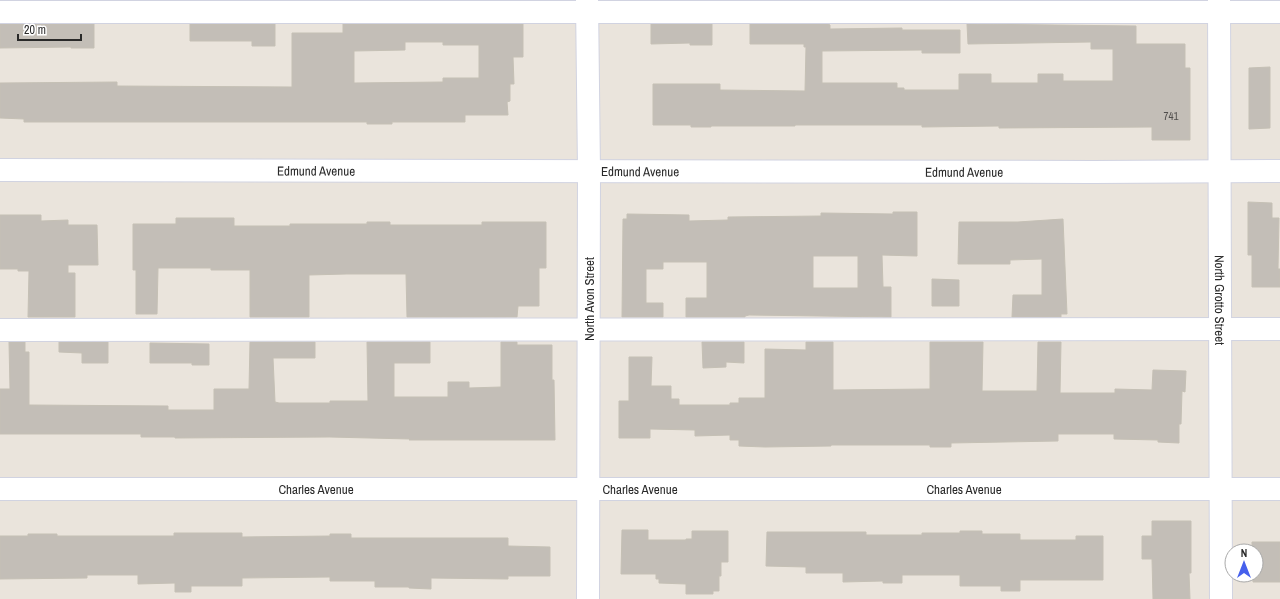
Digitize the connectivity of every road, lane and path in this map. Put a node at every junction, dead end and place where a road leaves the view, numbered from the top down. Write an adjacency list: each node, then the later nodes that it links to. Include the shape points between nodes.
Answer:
1 (587, 6): 2 (street); 3 (street); 6 (street, North Avon Street)
2 (1219, 6): 4 (street); 7 (street, North Grotto Street)
3 (0, 12)
4 (1280, 12)
5 (0, 170): 6 (street, Edmund Avenue)
6 (589, 171): 7 (street, Edmund Avenue); 12 (street, North Avon Street)
7 (1220, 171): 8 (street, Edmund Avenue); 9 (street, North Grotto Street)
8 (1280, 171)
9 (1220, 328): 10 (street); 12 (street); 15 (street, North Grotto Street)
10 (1280, 328)
11 (0, 330): 12 (street)
12 (588, 330): 14 (street, North Avon Street)
13 (0, 489): 14 (street, Charles Avenue)
14 (588, 489): 15 (street, Charles Avenue); 17 (street, North Avon Street)
15 (1221, 489): 16 (street, Charles Avenue); 18 (street, North Grotto Street)
16 (1280, 489)
17 (588, 599)
18 (1221, 599)

